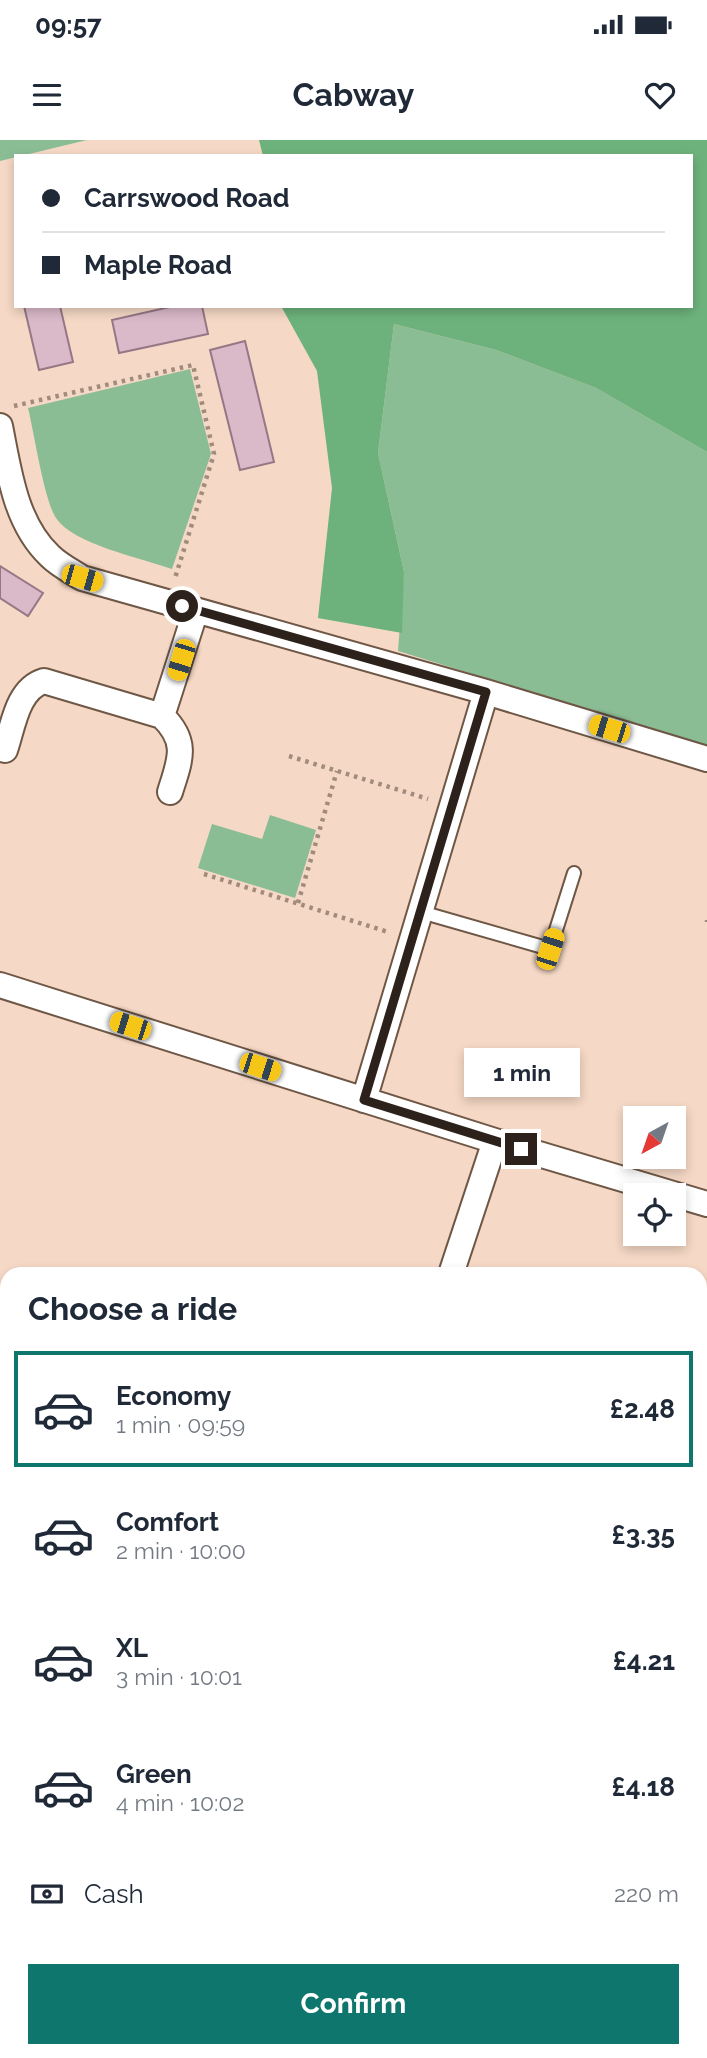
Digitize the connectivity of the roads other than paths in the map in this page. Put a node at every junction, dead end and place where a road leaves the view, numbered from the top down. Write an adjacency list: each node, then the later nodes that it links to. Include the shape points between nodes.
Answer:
1 (6, 416): 2 (street)
2 (6, 490): 3 (street, via 31,535 51,558 82,578)
3 (196, 610): 4 (street); 5 (street)
4 (486, 692): 7 (street); 10 (street)
5 (162, 716): 6 (street, via 44,681 22,698); 8 (street, via 176,729 180,743 180,761)
6 (5, 750)
7 (707, 759)
8 (170, 792)
9 (574, 873): 10 (lane, via 550,949)
10 (421, 912): 12 (street)
11 (0, 985): 12 (street)
12 (364, 1100): 13 (street)
13 (495, 1141): 14 (street); 15 (street)
14 (707, 1204)
15 (453, 1267)

